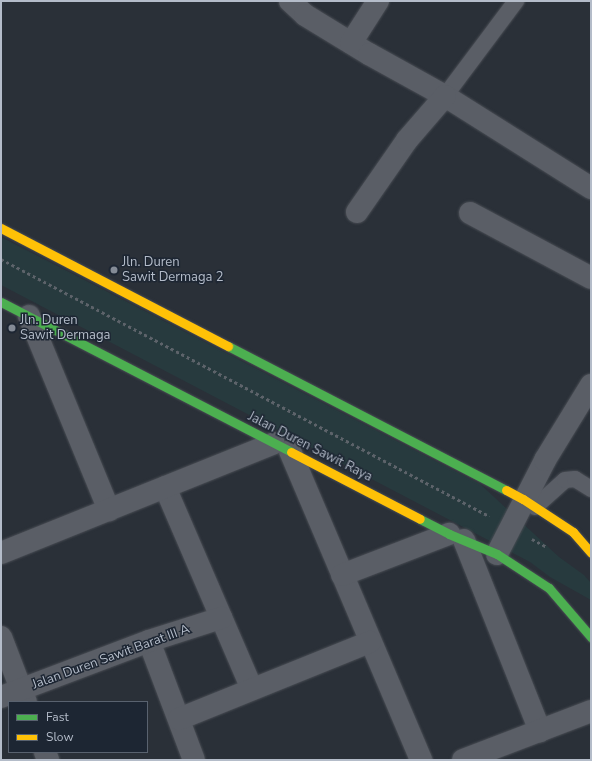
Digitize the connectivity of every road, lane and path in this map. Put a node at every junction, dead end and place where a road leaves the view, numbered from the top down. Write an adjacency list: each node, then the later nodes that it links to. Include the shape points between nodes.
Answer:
1 (290, 1): 4 (street, via 305,15)
2 (378, 1): 4 (street)
3 (516, 1): 5 (lane)
4 (351, 43): 5 (street)
5 (445, 96): 6 (street); 7 (street, via 407,140)
6 (591, 188)
7 (357, 212)
8 (470, 213): 11 (street)
9 (1, 228): 17 (street)
10 (1, 259): 19 (path)
11 (591, 278)
12 (10, 309): 14 (street, Jalan Duren Sawit Raya); 18 (street)
13 (591, 385): 17 (street)
14 (282, 447): 15 (street); 20 (street, Jalan Duren Sawit Raya); 25 (street)
15 (165, 487): 18 (street); 26 (street)
16 (591, 489): 17 (lane, via 575,479 565,480)
17 (529, 503): 19 (street); 23 (street, via 573,532)
18 (109, 510): 22 (street)
19 (510, 527): 21 (path); 24 (street)
20 (456, 537): 24 (street, Jalan Duren Sawit Raya); 25 (street); 36 (street)
21 (548, 548)
22 (1, 553)
23 (591, 553)
24 (497, 554): 28 (street, Jalan Duren Sawit Raya, via 549,588)
25 (342, 575): 30 (street)
26 (221, 618): 29 (street, Jalan Duren Sawit Barat III A); 31 (street)
27 (1, 637): 32 (street)
28 (591, 637)
29 (149, 641): 32 (street, Jalan Duren Sawit Barat III A); 35 (street)
30 (370, 642): 31 (street); 38 (street)
31 (252, 690): 35 (street)
32 (24, 696): 33 (street, Jalan Duren Sawit Barat III A)
33 (1, 697)
34 (591, 711): 36 (street)
35 (179, 720): 37 (street)
36 (540, 731): 39 (street)
37 (194, 760)
38 (421, 760)
39 (464, 760)

